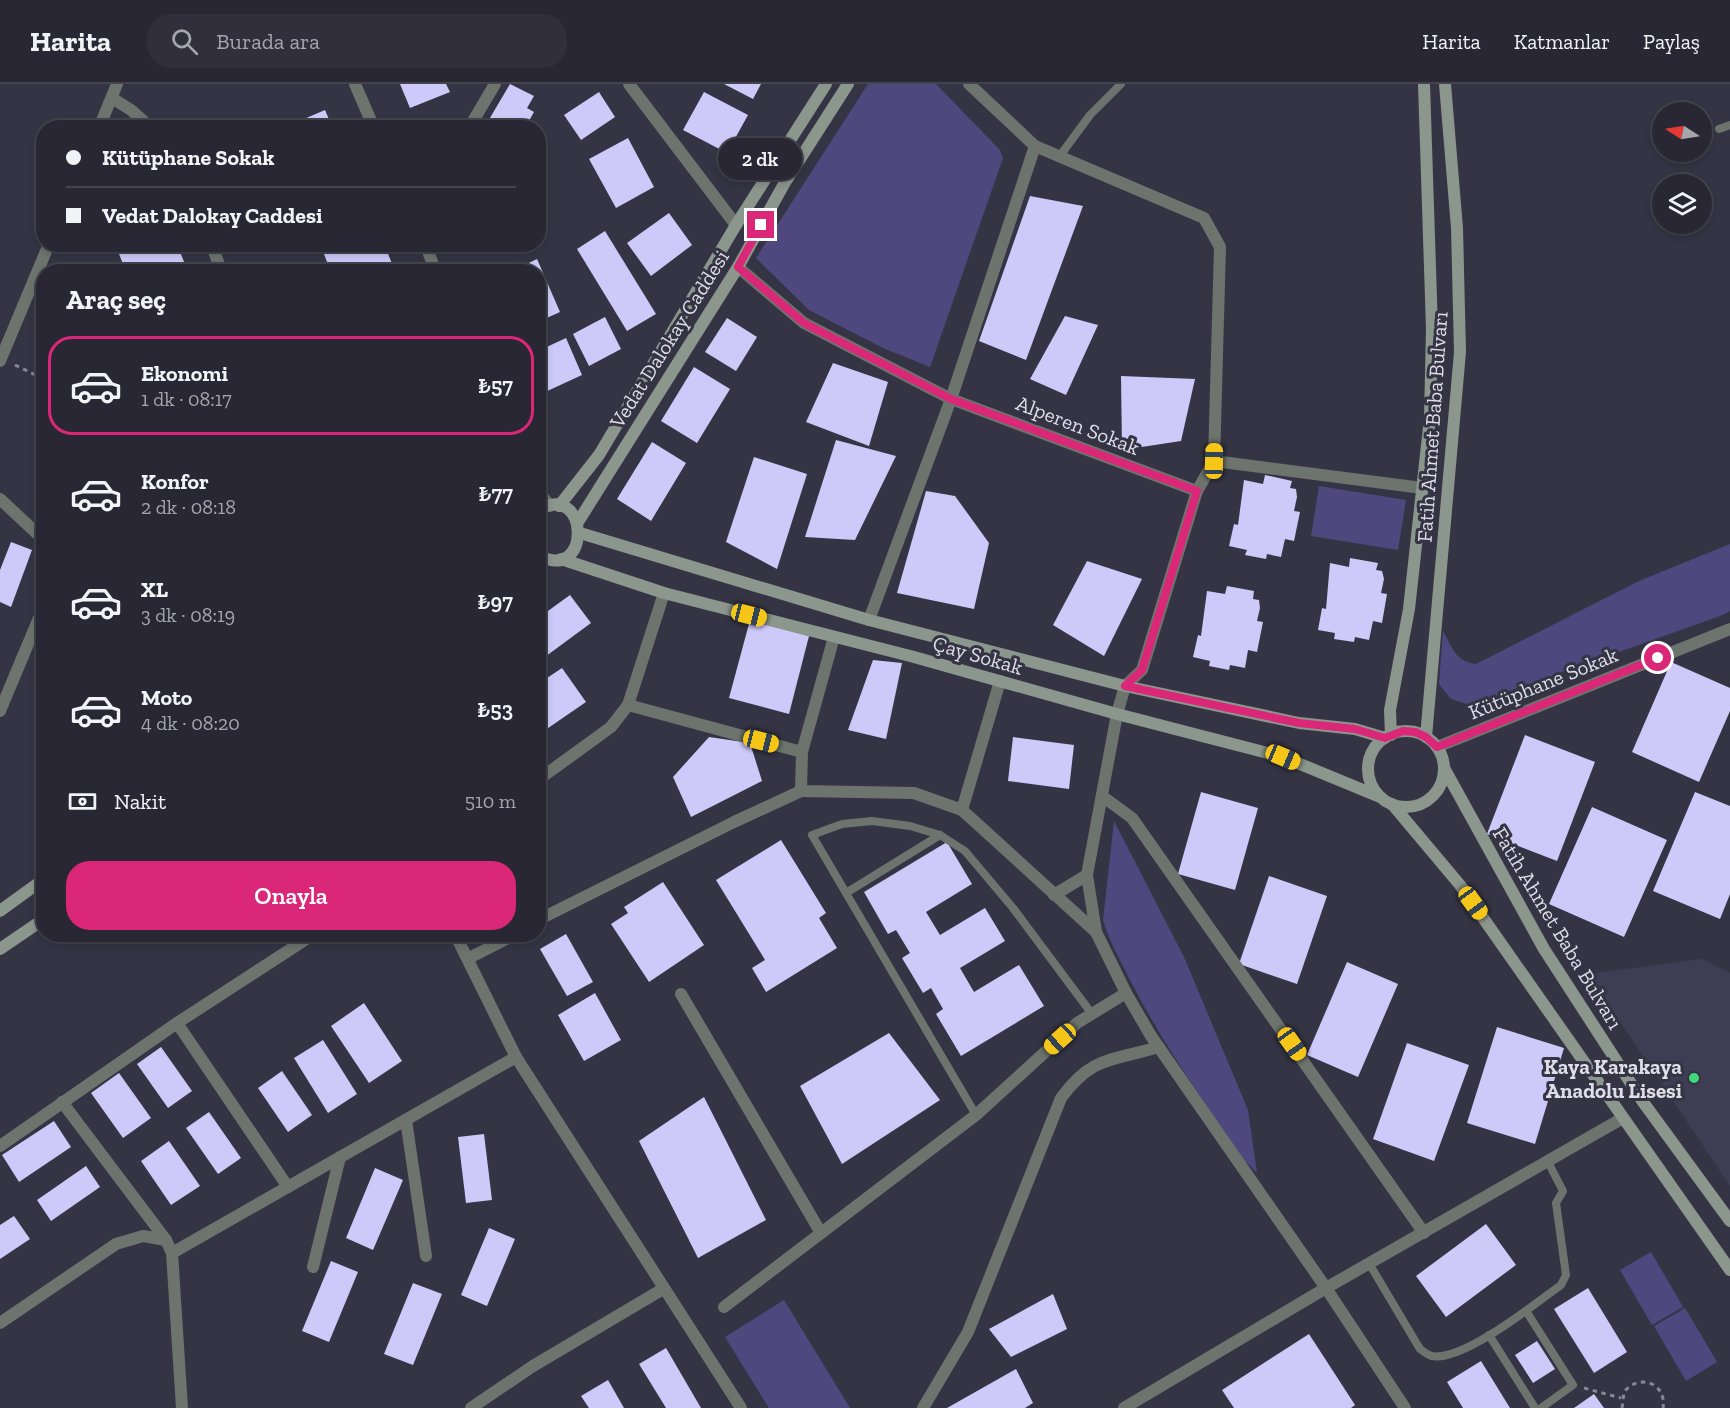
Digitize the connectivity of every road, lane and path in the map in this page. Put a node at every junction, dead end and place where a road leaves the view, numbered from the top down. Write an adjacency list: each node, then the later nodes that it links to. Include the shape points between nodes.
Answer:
1 (117, 84): 11 (street)
2 (355, 84): 14 (street)
3 (495, 84): 15 (street)
4 (629, 84): 20 (street)
5 (826, 84): 20 (main road, Vedat Dalokay Caddesi)
6 (848, 84): 21 (main road, Vedat Dalokay Caddesi, via 784,184)
7 (969, 84): 18 (street)
8 (1121, 84): 19 (lane)
9 (1424, 84): 28 (main road, Fatih Ahmet Baba Bulvarı, via 1432,329 1430,418)
10 (1445, 84): 46 (main road, Fatih Ahmet Baba Bulvarı, via 1458,228 1460,352)
11 (112, 98): 12 (street); 13 (street)
12 (102, 120)
13 (142, 120)
14 (371, 120)
15 (474, 120)
16 (1730, 125): 17 (lane)
17 (1719, 129)
18 (1035, 146): 19 (street); 26 (street)
19 (1059, 156): 27 (street, via 1204,218 1220,247)
20 (736, 225): 31 (main road, Vedat Dalokay Caddesi, via 599,455)
21 (738, 267): 26 (street, Alperen Sokak, via 804,323); 32 (main road, Vedat Dalokay Caddesi)
22 (36, 277): 23 (street)
23 (0, 361)
24 (15, 365): 25 (path)
25 (36, 375)
26 (951, 399): 29 (street, Alperen Sokak); 36 (street)
27 (1214, 461): 28 (street); 29 (street)
28 (1422, 488): 45 (main road, Fatih Ahmet Baba Bulvarı, via 1409,609)
29 (1197, 491): 41 (street, via 1142,670)
30 (0, 499): 33 (street)
31 (549, 507): 32 (main road, via 567,509)
32 (579, 527): 34 (main road, Vedat Dalokay Caddesi, via 575,549); 36 (main road, Çay Sokak)
33 (36, 533)
34 (547, 560): 35 (main road, Çay Sokak)
35 (664, 593): 39 (main road, Çay Sokak); 42 (street)
36 (869, 620): 41 (main road, Çay Sokak)
37 (36, 625): 43 (street)
38 (1730, 629): 47 (street, Kütüphane Sokak)
39 (834, 637): 40 (main road, Çay Sokak); 48 (street)
40 (1000, 681): 44 (main road, Çay Sokak); 55 (street)
41 (1125, 686): 44 (street); 45 (main road, Çay Sokak, via 1299,723)
42 (628, 705): 48 (street); 50 (street, via 611,727)
43 (0, 711)
44 (1117, 714): 52 (street); 53 (main road, Çay Sokak, via 1283,757)
45 (1388, 736): 46 (main road, via 1409,732); 53 (main road, via 1377,746 1368,766)
46 (1426, 737): 47 (main road)
47 (1437, 747): 49 (main road)
48 (802, 752): 51 (street)
49 (1444, 768): 54 (main road, via 1437,792 1428,800 1410,807); 84 (main road, Fatih Ahmet Baba Bulvarı, via 1544,949 1643,1102)
50 (546, 774)
51 (801, 791): 55 (street, via 914,793); 62 (street)
52 (1102, 796): 57 (street); 86 (street, via 1132,818)
53 (1380, 797): 54 (main road)
54 (1392, 804): 78 (main road, via 1460,885)
55 (962, 810): 60 (street)
56 (939, 835): 59 (lane); 59 (lane, via 872,821 842,824 812,835); 72 (lane, via 966,851)
57 (1087, 875): 60 (street); 64 (street)
58 (36, 885): 61 (main road)
59 (846, 893): 77 (lane)
60 (1054, 895): 64 (street)
61 (0, 911)
62 (546, 916)
63 (36, 924): 68 (main road)
64 (1096, 932): 70 (street)
65 (302, 942): 73 (street)
66 (460, 942): 69 (street)
67 (500, 942): 69 (street)
68 (0, 949)
69 (469, 958): 75 (street)
70 (1126, 993): 72 (street); 74 (street)
71 (681, 994): 85 (street)
72 (1092, 1014): 77 (street, via 1077,1023)
73 (177, 1023): 76 (street); 83 (street)
74 (1159, 1047): 94 (street); 104 (street, via 1094,1064 1076,1077 1061,1098 968,1332)
75 (516, 1057): 79 (street); 93 (street)
76 (62, 1102): 80 (street); 87 (street)
77 (976, 1115): 85 (street)
78 (1623, 1119): 82 (street); 92 (main road)
79 (406, 1120): 81 (street); 89 (street)
80 (0, 1146)
81 (340, 1157): 83 (street); 91 (street)
82 (1548, 1162): 86 (street); 96 (lane, via 1563,1191 1556,1203 1566,1275 1561,1285)
83 (288, 1187): 88 (street)
84 (1730, 1221)
85 (821, 1233): 95 (street)
86 (1424, 1233): 90 (street)
87 (166, 1240): 88 (street); 97 (street, via 143,1236 116,1244)
88 (172, 1253): 101 (street)
89 (426, 1256)
90 (1370, 1265): 94 (street); 98 (lane, via 1419,1349 1433,1356 1456,1351)
91 (313, 1267)
92 (1730, 1270)
93 (663, 1288): 102 (street); 103 (street)
94 (1326, 1288): 105 (street); 106 (street)
95 (724, 1307)
96 (1526, 1311): 98 (lane); 99 (lane)
97 (0, 1323)
98 (1489, 1335): 107 (lane)
99 (1573, 1385): 100 (path); 108 (lane)
100 (1621, 1398): 109 (path); 110 (path, via 1634,1383 1649,1382 1661,1390)
101 (182, 1408)
102 (471, 1408)
103 (741, 1408)
104 (923, 1408)
105 (1124, 1408)
106 (1405, 1408)
107 (1535, 1408)
108 (1541, 1408)
109 (1622, 1408)
110 (1663, 1408)

